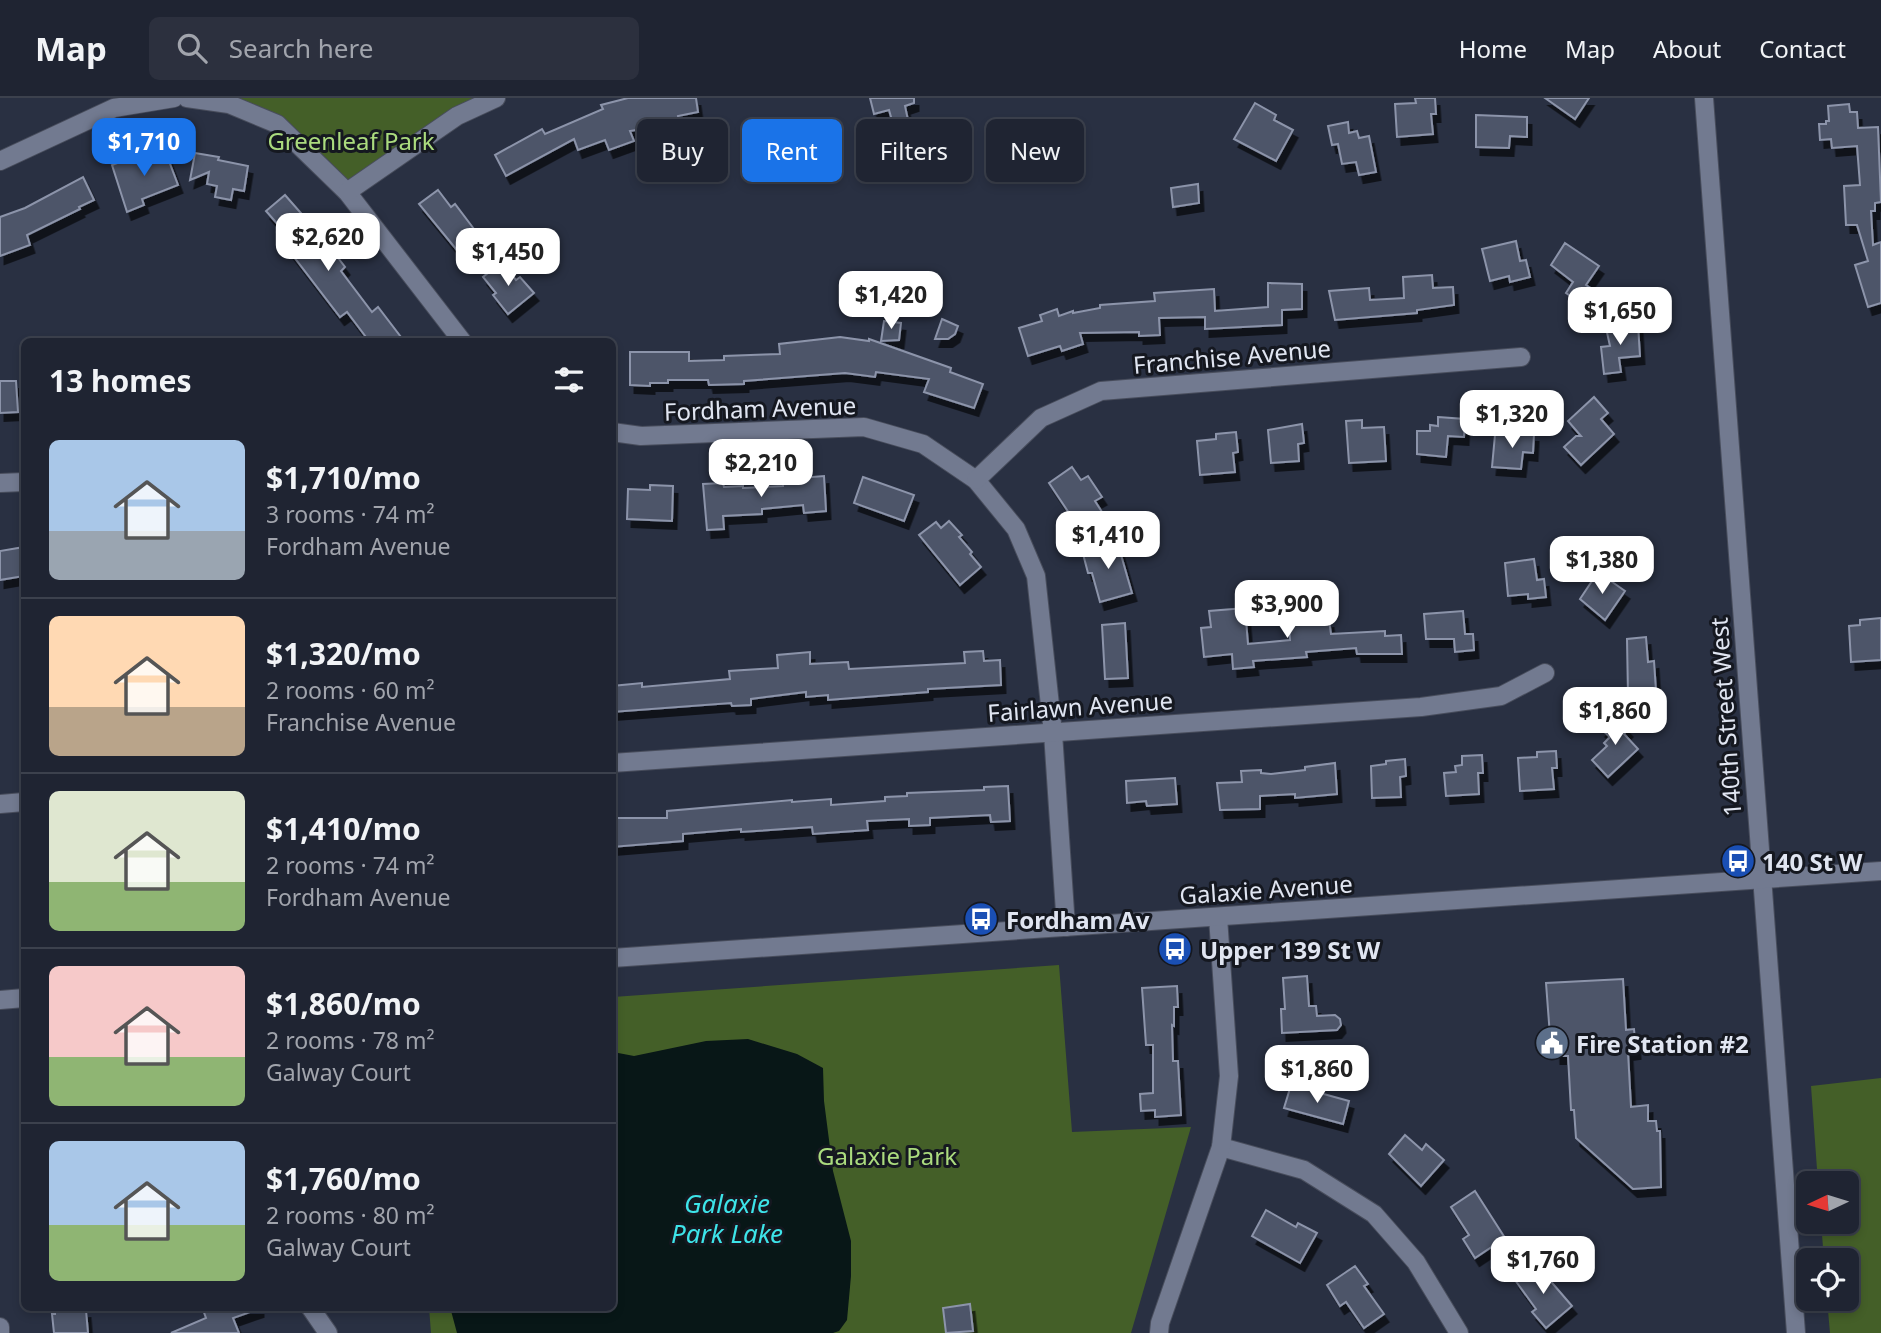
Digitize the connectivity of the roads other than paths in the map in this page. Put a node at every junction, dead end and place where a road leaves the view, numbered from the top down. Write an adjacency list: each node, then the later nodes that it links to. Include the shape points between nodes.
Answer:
1 (174, 98): 5 (street, via 114,108)
2 (187, 98): 6 (street, via 229,104 277,124)
3 (496, 98): 6 (street, via 457,116)
4 (1704, 98): 19 (street, 140th Street West)
5 (0, 162)
6 (347, 192): 7 (street)
7 (460, 338)
8 (1521, 357): 10 (street, Franchise Avenue, via 1101,391 1041,418)
9 (616, 433): 10 (street, Fordham Avenue, via 641,436 864,427 923,444)
10 (976, 480): 14 (street, Fordham Avenue, via 1016,529 1036,576)
11 (21, 482): 12 (street)
12 (0, 483)
13 (1545, 673): 14 (street, Fairlawn Avenue, via 1501,696 1421,707)
14 (1053, 733): 15 (street, Fairlawn Avenue); 21 (street, Fordham Avenue)
15 (616, 763)
16 (21, 802): 17 (street)
17 (0, 804)
18 (1881, 871): 19 (street, Galaxie Avenue)
19 (1762, 879): 20 (street, Galaxie Avenue); 32 (street, 140th Street West)
20 (1218, 917): 21 (street, Galaxie Avenue); 25 (street, via 1229,1076)
21 (1066, 927): 22 (street, Galaxie Avenue)
22 (616, 958)
23 (21, 998): 24 (street)
24 (0, 1000)
25 (1221, 1147): 30 (street); 31 (street, via 1304,1170 1374,1214 1416,1262)
26 (313, 1311): 29 (street)
27 (0, 1327): 28 (street)
28 (0, 1333)
29 (328, 1333)
30 (1159, 1333)
31 (1459, 1333)
32 (1796, 1333)

